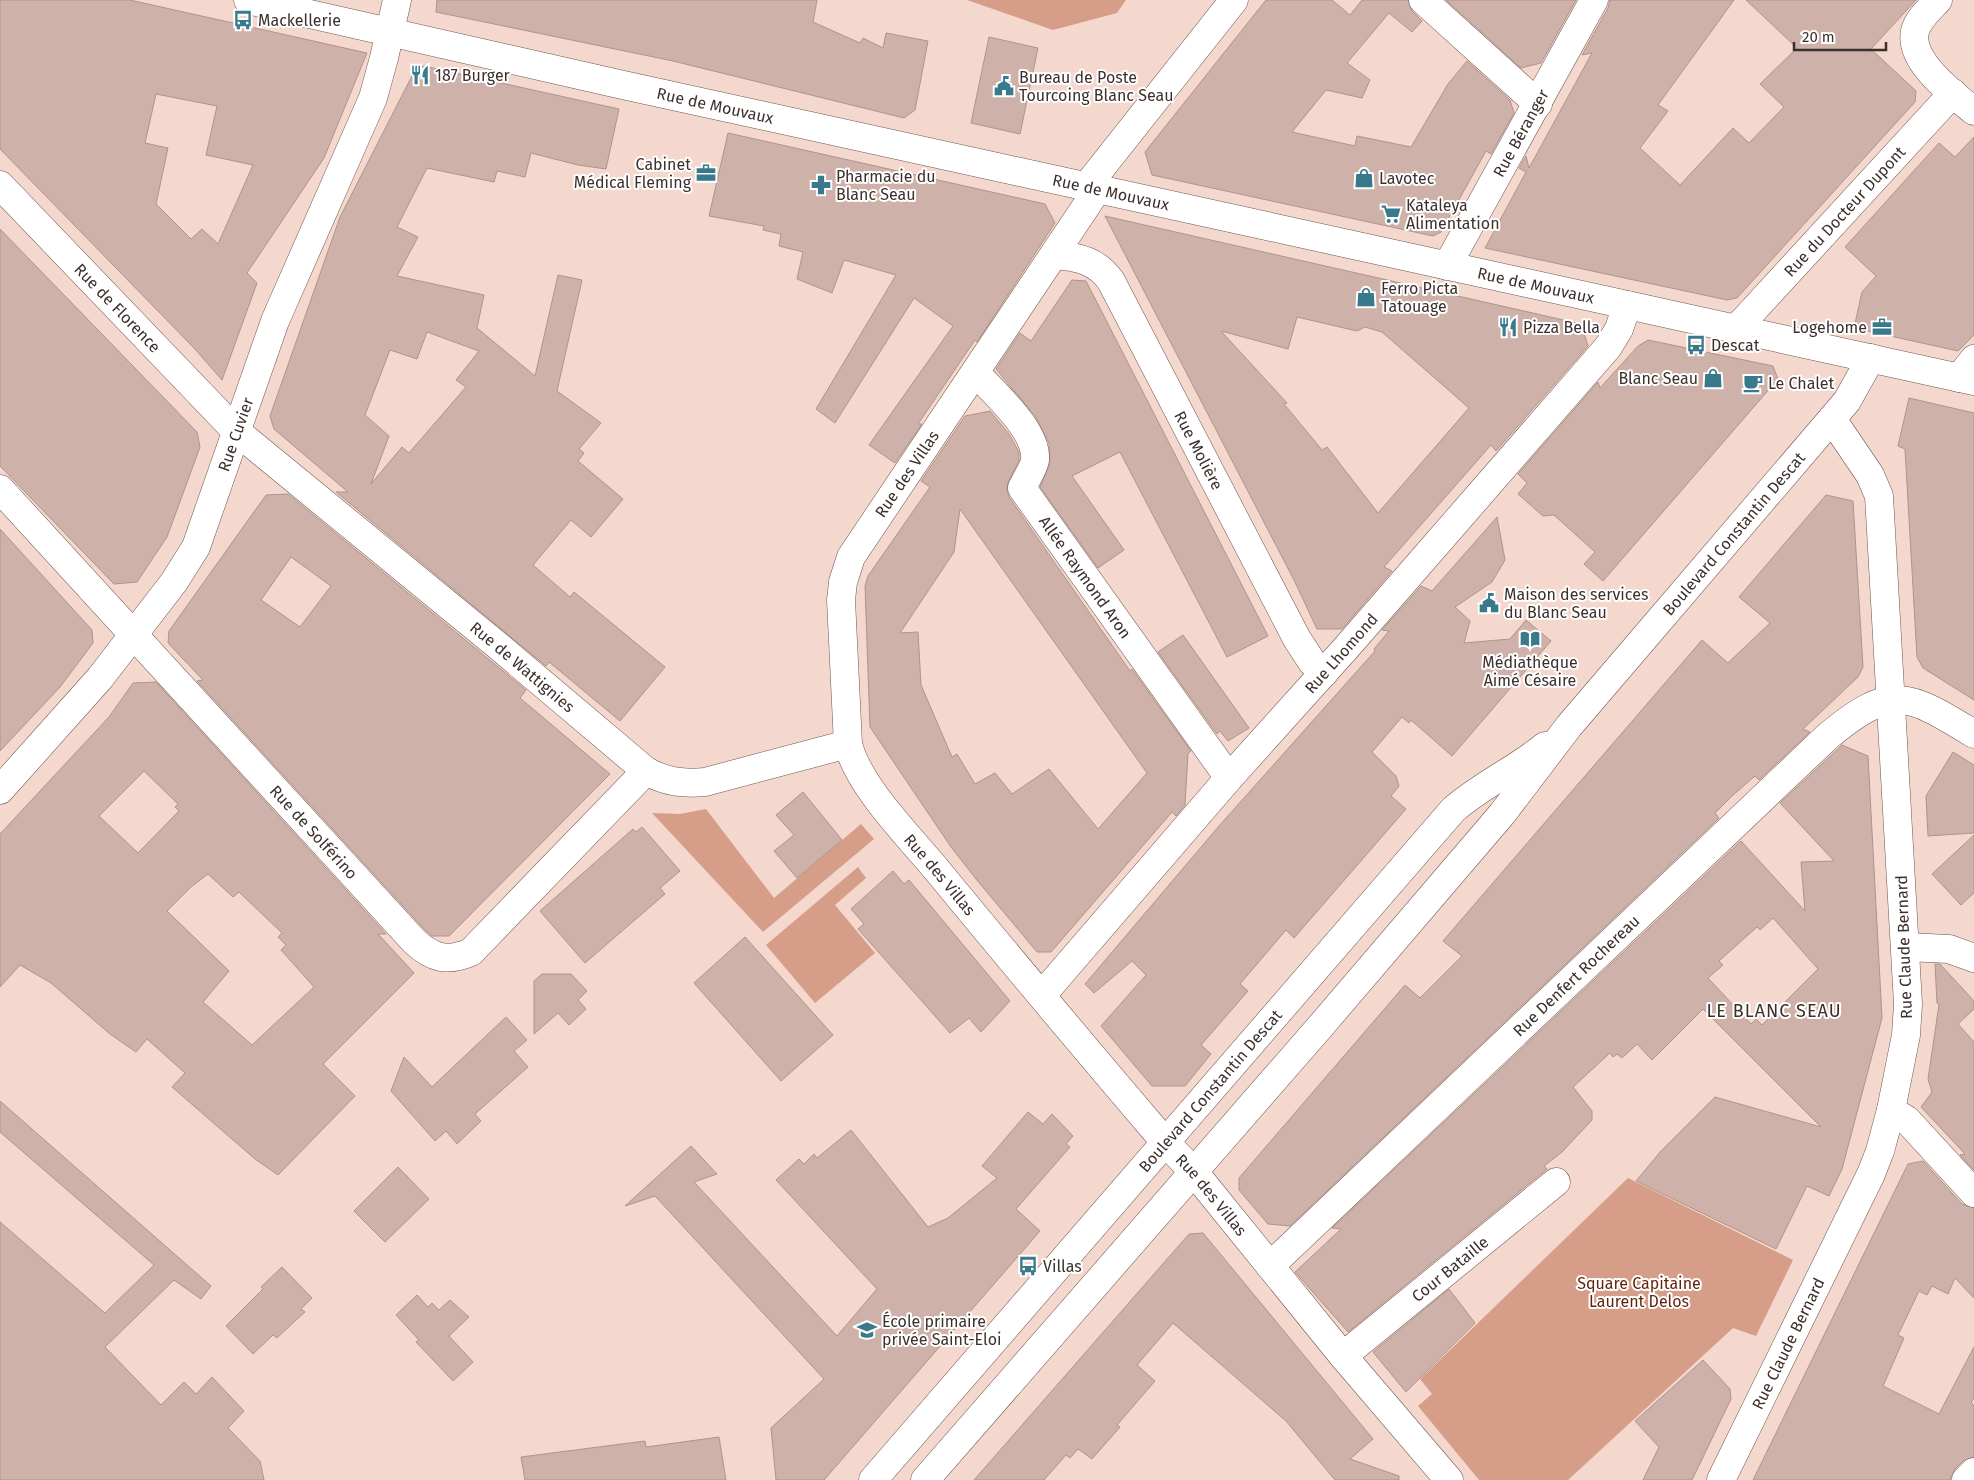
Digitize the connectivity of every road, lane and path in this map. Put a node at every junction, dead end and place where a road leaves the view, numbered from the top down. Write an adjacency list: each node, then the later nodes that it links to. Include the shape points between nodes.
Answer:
1 (248, 0): 7 (street, Rue de Mouvaux)
2 (397, 0): 7 (street, Rue Cuvier)
3 (1234, 0): 12 (street, Rue des Villas)
4 (1423, 0): 9 (street)
5 (1594, 0): 9 (street, Rue Béranger)
6 (1938, 0): 8 (street, via 1915,29 1914,41 1917,54)
7 (390, 32): 12 (street, Rue de Mouvaux); 21 (street, Rue Cuvier, via 370,104 275,320)
8 (1953, 93): 10 (street); 16 (street, Rue du Docteur Dupont)
9 (1538, 104): 14 (street, Rue Béranger)
10 (1974, 111)
11 (0, 185): 21 (street, Rue de Florence)
12 (1092, 188): 13 (street, Rue des Villas); 14 (street, Rue de Mouvaux)
13 (1055, 255): 18 (street, Rue des Villas); 24 (street, Rue Molière, via 1093,262 1104,271 1297,639 1312,662)
14 (1447, 266): 15 (street, Rue de Mouvaux)
15 (1626, 305): 16 (street, Rue de Mouvaux); 24 (street, Rue Lhomond, via 1619,329 1608,347)
16 (1736, 329): 17 (street, Rue de Mouvaux)
17 (1871, 358): 19 (street, Rue de Mouvaux); 20 (street, Boulevard Constantin Descat, via 1847,401)
18 (976, 372): 28 (street, Rue des Villas, via 851,556 846,569 841,600); 30 (street, Allée Raymond Aron, via 1028,432 1034,447 1035,461 1022,488)
19 (1969, 373)
20 (1832, 419): 25 (street, Rue Claude Bernard, via 1870,476 1879,496); 26 (street, Boulevard Constantin Descat)
21 (236, 431): 23 (street, Rue Cuvier, via 196,547 174,582); 29 (street, Rue de Wattignies)
22 (0, 489): 23 (street, Rue de Solférino)
23 (132, 635): 29 (street, Rue de Solférino, via 414,941 433,956 445,960 471,952 484,941); 31 (street, Rue Cuvier, via 81,700)
24 (1324, 673): 30 (street, Rue Lhomond)
25 (1892, 700): 27 (street, via 1922,704); 32 (street, Rue Claude Bernard); 40 (street, Rue Denfert Rochereau, via 1854,715 1827,737)
26 (1569, 726): 36 (street, Boulevard Constantin Descat, via 1532,756 1476,791 1453,810); 37 (street, Boulevard Constantin Descat, via 1502,814)
27 (1974, 734)
28 (848, 744): 29 (street, Rue de Wattignies, via 705,782 670,782); 34 (street, Rue des Villas, via 856,769 866,783)
29 (646, 771)
30 (1229, 778): 34 (street, Rue Lhomond)
31 (0, 790)
32 (1906, 947): 33 (street, via 1949,949); 35 (street, Rue Claude Bernard, via 1908,1019)
33 (1974, 958)
34 (1042, 995): 36 (street, Rue des Villas)
35 (1891, 1110): 39 (street, via 1907,1120); 46 (street, Rue Claude Bernard, via 1871,1174)
36 (1166, 1142): 37 (street, Rue des Villas); 43 (street, Boulevard Constantin Descat)
37 (1194, 1172): 40 (street, Rue des Villas); 44 (street, Boulevard Constantin Descat)
38 (1556, 1182): 41 (street, Cour Bataille)
39 (1974, 1193)
40 (1270, 1266): 41 (street, Rue des Villas)
41 (1343, 1356): 45 (street, Rue des Villas)
42 (1974, 1472): 47 (street)
43 (873, 1480)
44 (925, 1480)
45 (1449, 1480)
46 (1721, 1480)
47 (1966, 1480)

